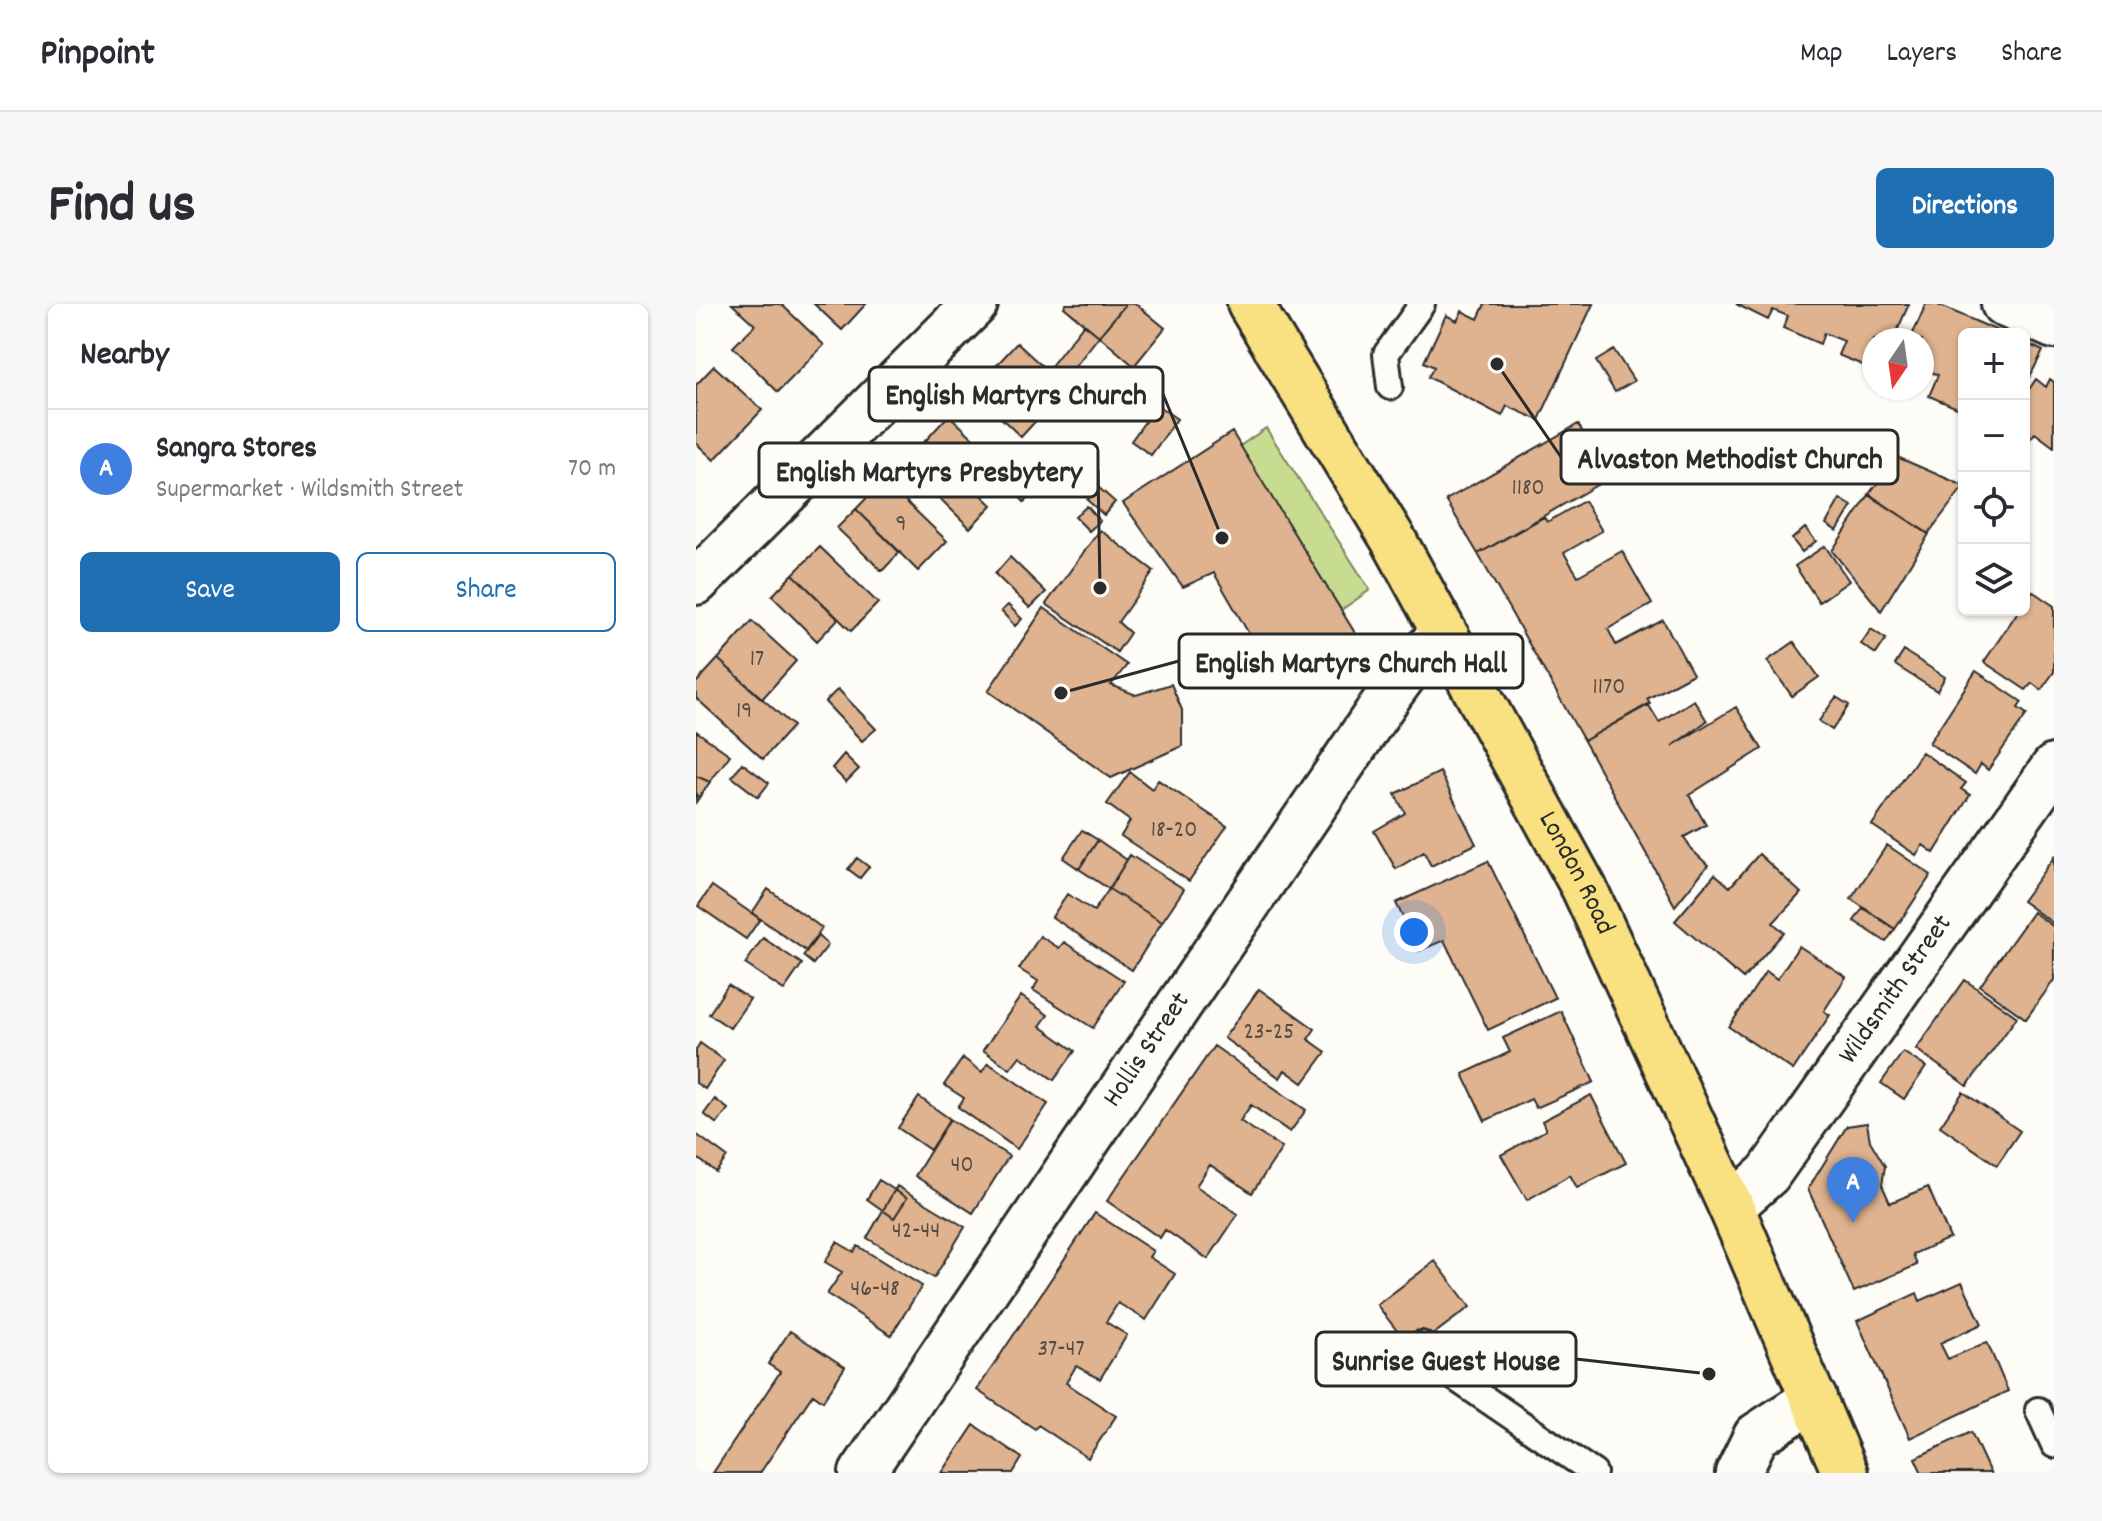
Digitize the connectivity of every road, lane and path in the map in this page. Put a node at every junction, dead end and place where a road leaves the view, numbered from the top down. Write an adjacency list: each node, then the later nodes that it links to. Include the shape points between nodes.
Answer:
1 (975, 304): 5 (street)
2 (1250, 304): 6 (main road, London Road, via 1393,539)
3 (1422, 304): 4 (lane, via 1386,354)
4 (1390, 387)
5 (696, 582)
6 (1443, 635): 8 (main road, London Road, via 1584,888); 13 (street, Hollis Street, via 1414,661 1383,702)
7 (2054, 767): 8 (street, Wildsmith Street, via 1768,1174)
8 (1731, 1207): 10 (main road, London Road)
9 (1421, 1344): 14 (lane, via 1439,1367)
10 (1814, 1398): 15 (street, via 1756,1436); 16 (main road, London Road)
11 (2038, 1410): 12 (lane)
12 (2054, 1445)
13 (862, 1473)
14 (1594, 1473)
15 (1738, 1473)
16 (1845, 1473)

